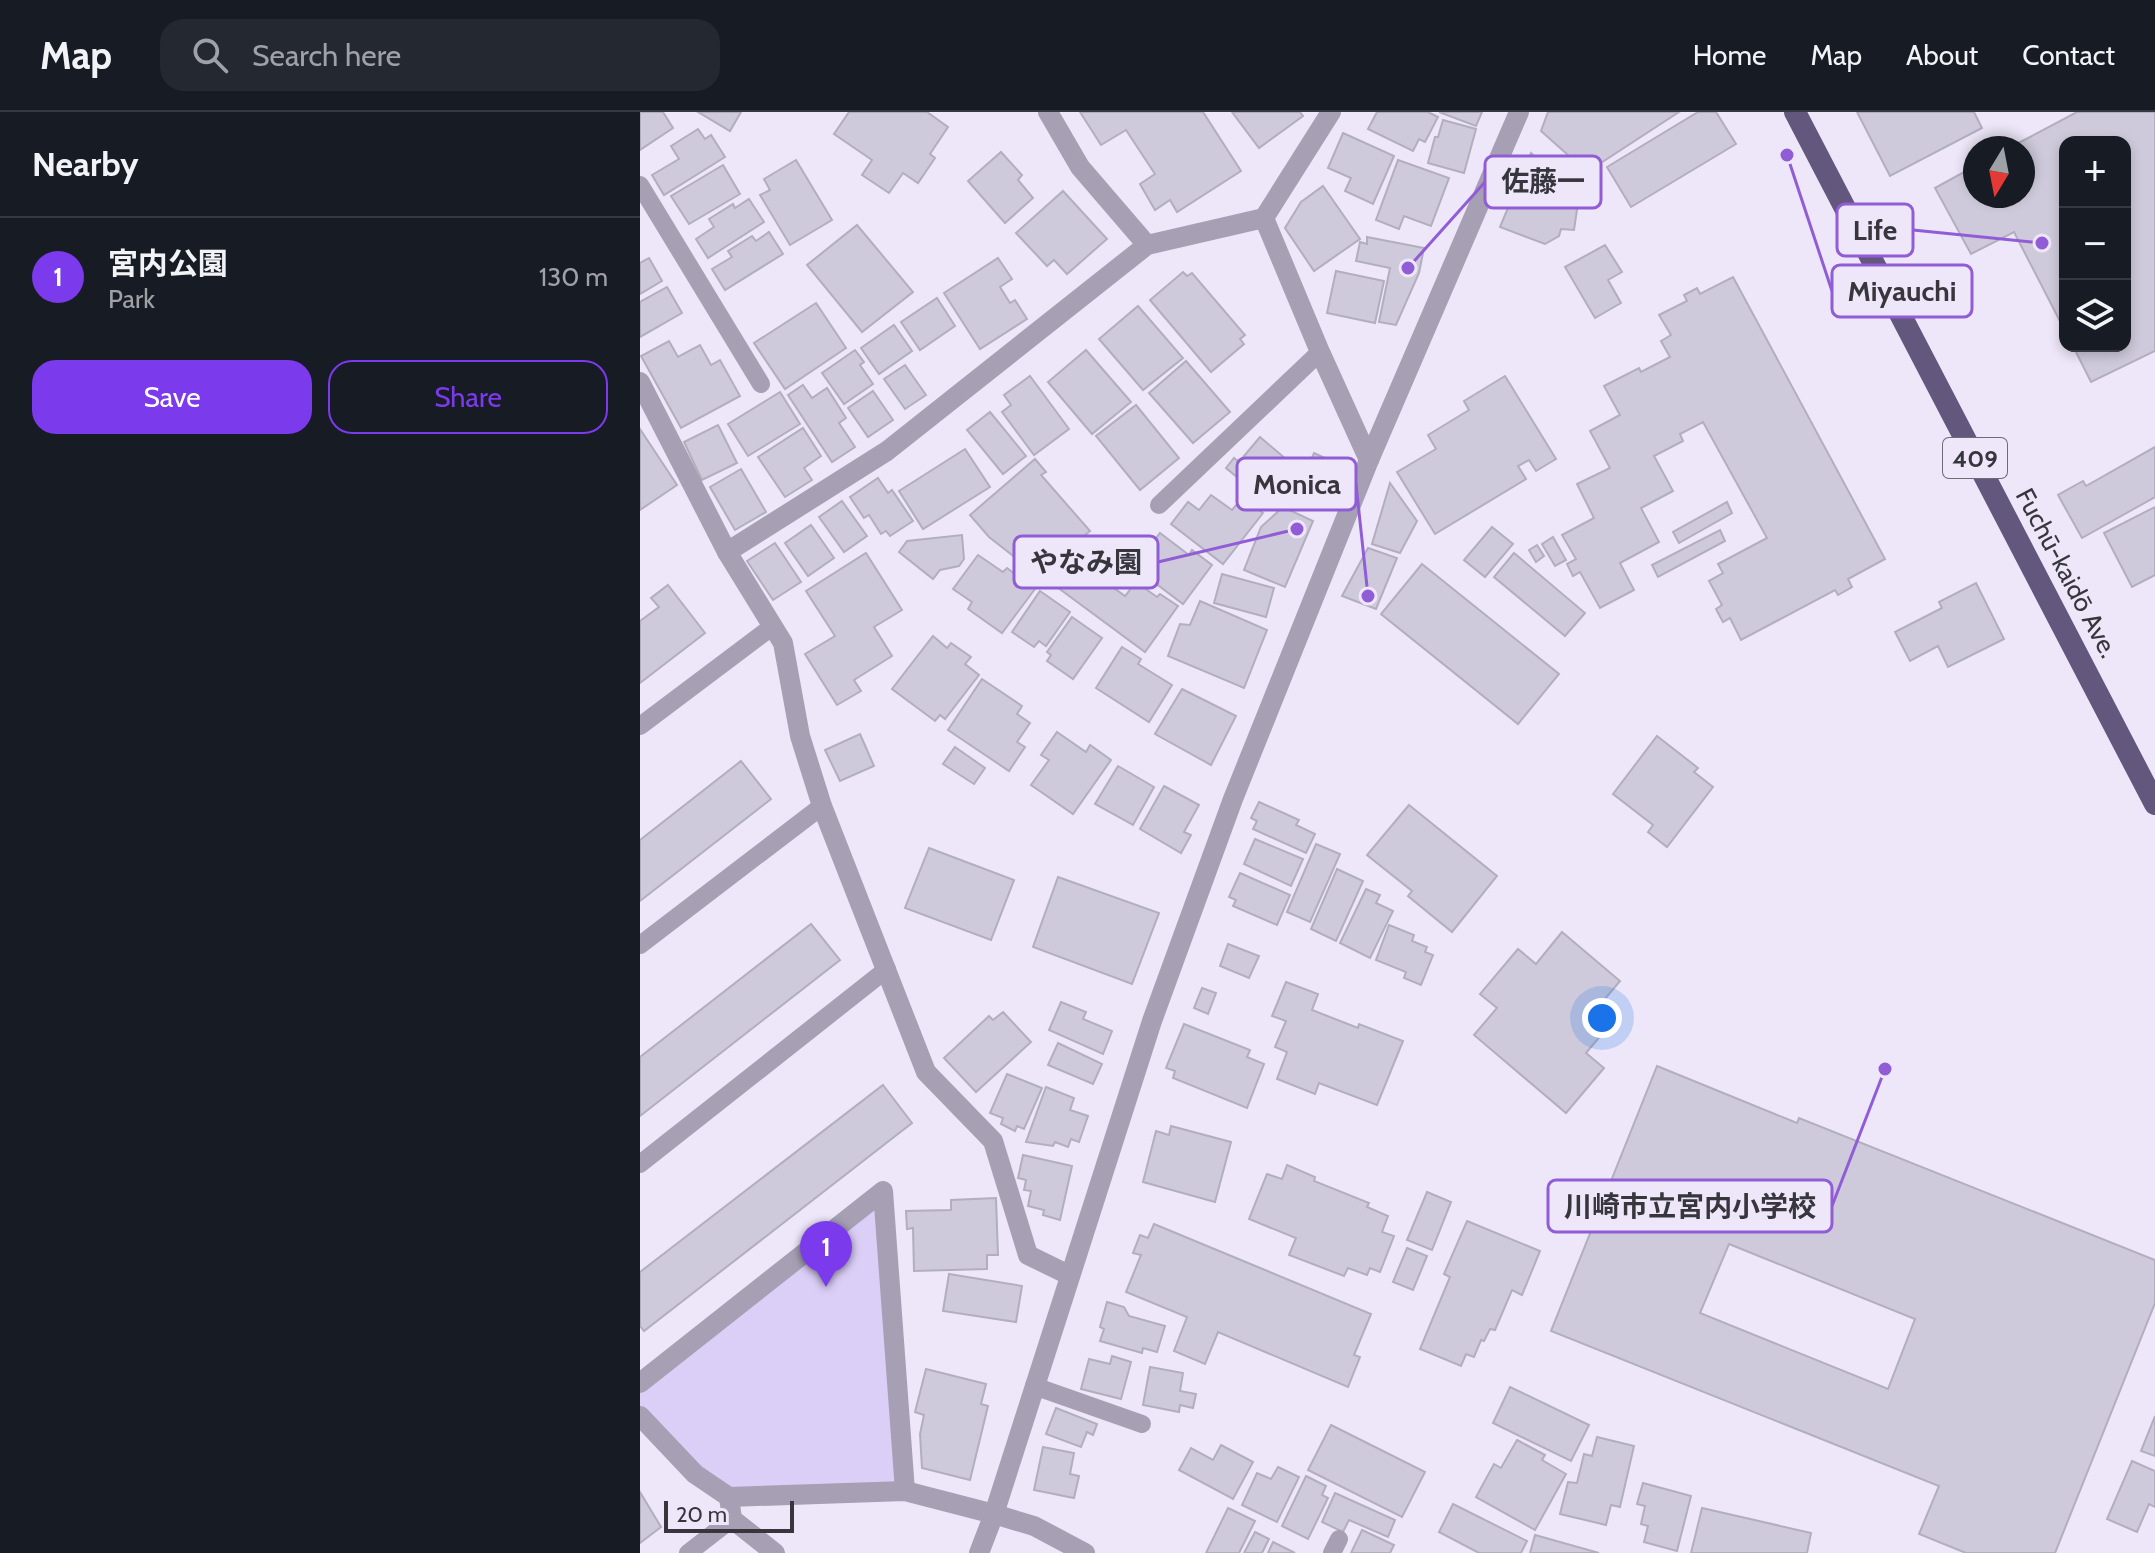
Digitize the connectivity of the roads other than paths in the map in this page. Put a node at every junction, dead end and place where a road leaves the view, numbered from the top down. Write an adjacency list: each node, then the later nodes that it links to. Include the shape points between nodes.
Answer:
1 (1048, 112): 7 (street, via 1080,167)
2 (1331, 112): 6 (street)
3 (1519, 112): 11 (street)
4 (1795, 112): 16 (highway, Fuchū-kaidō Ave. / 409)
5 (640, 185): 10 (lane)
6 (1264, 218): 7 (street); 8 (street)
7 (1147, 245): 13 (street, via 887,451)
8 (1320, 352): 11 (street); 12 (lane)
9 (640, 382): 13 (street)
10 (761, 384)
11 (1369, 460): 21 (street, via 1233,799 1152,1021)
12 (1159, 505)
13 (727, 552): 14 (street)
14 (773, 626): 15 (lane); 17 (street, via 783,643 800,736)
15 (640, 726)
16 (2155, 804)
17 (822, 806): 18 (lane); 19 (street)
18 (640, 945)
19 (887, 969): 20 (lane); 21 (street, via 926,1072 993,1141 1028,1255)
20 (640, 1164)
21 (1069, 1275): 23 (street)
22 (640, 1383): 26 (street, via 883,1191)
23 (1034, 1386): 25 (lane); 28 (street)
24 (640, 1416): 27 (street, via 695,1474)
25 (1142, 1424)
26 (905, 1491): 27 (street); 28 (street)
27 (729, 1497): 29 (street)
28 (994, 1514): 32 (street); 33 (street, via 1034,1526)
29 (732, 1519): 30 (lane); 31 (street)
30 (688, 1553)
31 (775, 1553)
32 (979, 1553)
33 (1085, 1553)

